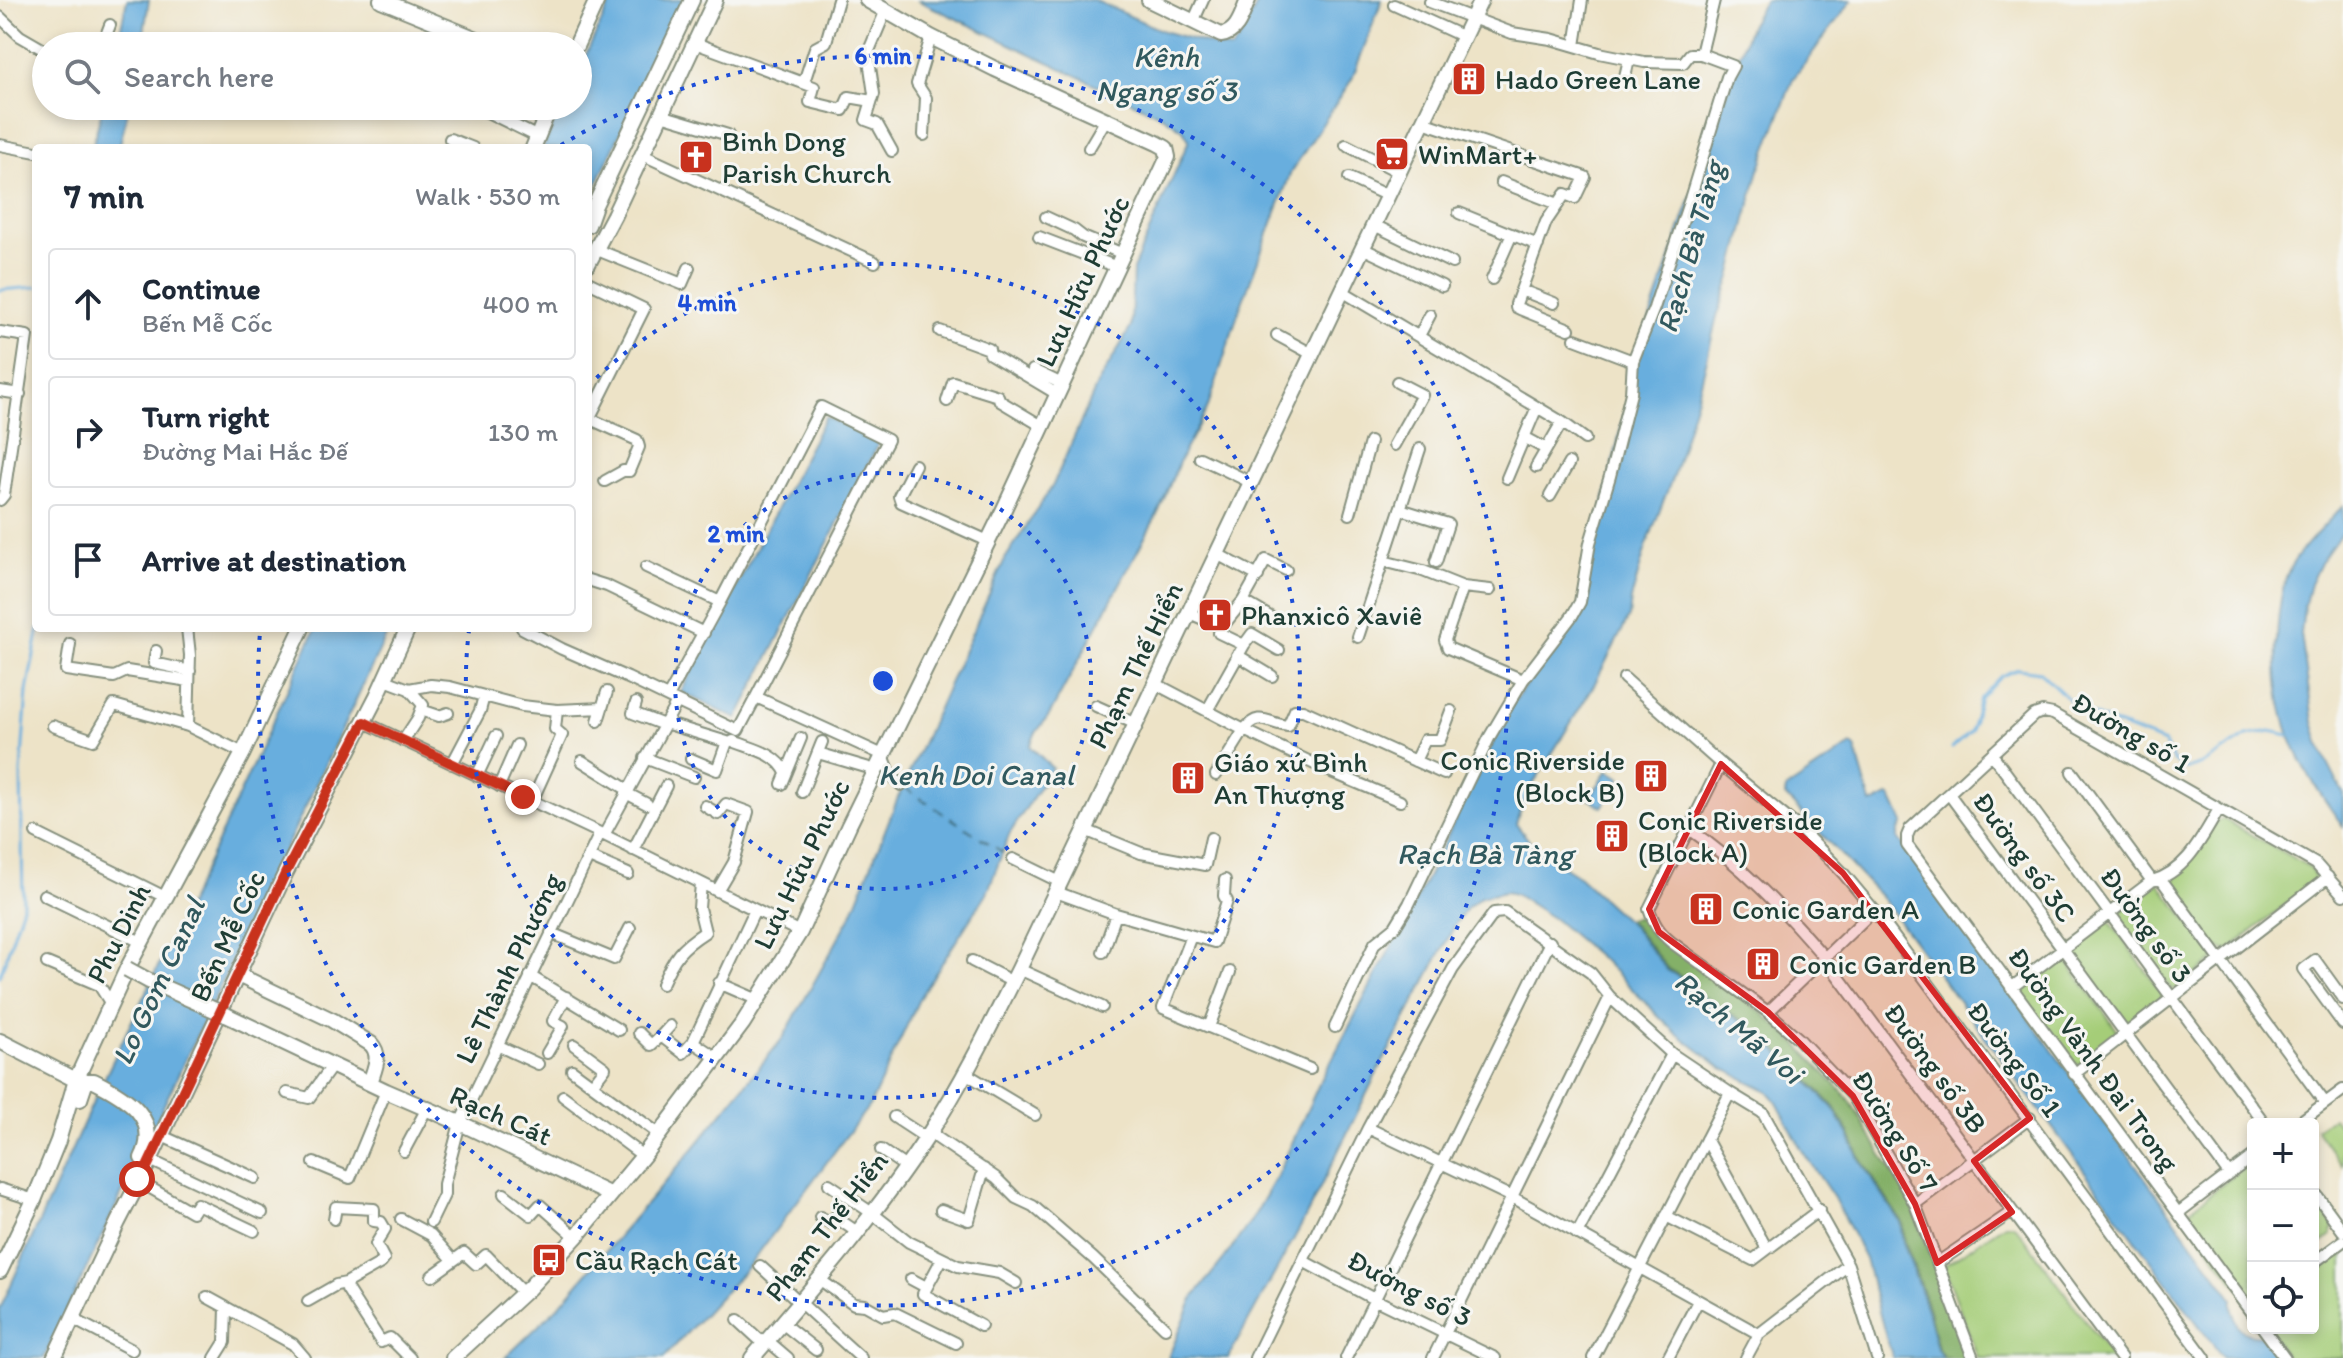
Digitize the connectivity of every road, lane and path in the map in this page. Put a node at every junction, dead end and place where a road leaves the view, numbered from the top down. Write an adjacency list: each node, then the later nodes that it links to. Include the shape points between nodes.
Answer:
1 (381, 0): 22 (street)
2 (597, 0): 23 (street)
3 (692, 0): 57 (street)
4 (706, 0): 55 (street)
5 (715, 0): 27 (street)
6 (838, 0): 32 (street, via 826,42 815,48)
7 (867, 0): 16 (street)
8 (1149, 0): 19 (street)
9 (1203, 0): 19 (street)
10 (1248, 0): 19 (street, via 1229,34)
11 (1481, 0): 18 (street, Phạm Thế Hiển)
12 (1582, 0): 28 (street)
13 (1714, 0): 29 (street)
14 (1430, 2): 18 (street)
15 (1394, 5): 25 (street)
16 (886, 10): 24 (street); 33 (street, via 868,53)
17 (0, 17): 26 (street)
18 (1472, 19): 25 (street, Phạm Thế Hiển); 28 (street)
19 (1193, 22)
20 (110, 25): 21 (street)
21 (107, 32)
22 (460, 32)
23 (582, 32)
24 (931, 37): 37 (street); 40 (street, via 917,84 926,98)
25 (1464, 37): 38 (street, Phạm Thế Hiển)
26 (32, 43)
27 (695, 43): 32 (street); 34 (street)
28 (1575, 46): 30 (street)
29 (1701, 54): 30 (street, via 1690,54 1683,63); 83 (street, via 1733,66)
30 (1629, 59): 31 (street)
31 (1624, 81)
32 (804, 82): 33 (street, via 814,87 810,102 843,110 849,97)
33 (872, 101): 48 (street, via 866,120 877,124)
34 (661, 115): 39 (street); 49 (street)
35 (499, 120): 42 (street)
36 (545, 120): 42 (street)
37 (1105, 121): 46 (street); 67 (street, Lưu Hữu Phước, via 1166,148 1168,157)
38 (1423, 122): 50 (street, Phạm Thế Hiển); 54 (street, via 1585,177 1575,198 1565,194)
39 (728, 135)
40 (924, 135)
41 (450, 139): 43 (street)
42 (536, 142)
43 (463, 144)
44 (0, 145): 47 (street)
45 (1346, 145): 50 (street)
46 (1089, 148)
47 (32, 151)
48 (892, 151)
49 (643, 155): 63 (street); 68 (street)
50 (1399, 172): 53 (street, Phạm Thế Hiển)
51 (1349, 178): 53 (street)
52 (1501, 182): 54 (street)
53 (1388, 196): 60 (street, Phạm Thế Hiển)
54 (1558, 204): 64 (street)
55 (607, 209): 59 (street); 63 (street)
56 (1459, 213): 61 (street)
57 (592, 214)
58 (1046, 217): 67 (street)
59 (592, 222)
60 (1374, 225): 65 (street, Phạm Thế Hiển); 69 (street)
61 (1512, 234): 64 (street); 71 (street)
62 (1039, 237): 67 (street)
63 (598, 243): 66 (street); 70 (street, via 682,284)
64 (1538, 245): 74 (street)
65 (1362, 248): 73 (street); 75 (street, Phạm Thế Hiển)
66 (592, 256)
67 (1120, 260): 86 (street, Lưu Hữu Phước)
68 (875, 262)
69 (1452, 263)
70 (689, 268)
71 (1492, 279)
72 (592, 284): 91 (street, via 644,309)
73 (1442, 286)
74 (1521, 290): 76 (street); 83 (street, via 1516,307)
75 (1342, 291): 81 (street); 82 (street, Phạm Thế Hiển)
76 (1554, 303)
77 (1430, 315): 81 (street)
78 (940, 331): 86 (street, via 989,349)
79 (0, 332): 88 (street, via 27,336)
80 (1277, 335): 82 (street)
81 (1419, 336): 90 (street)
82 (1312, 354): 108 (street, Phạm Thế Hiển)
83 (1633, 361): 143 (street, via 1631,393 1590,543 1580,602)
84 (1033, 370): 86 (street)
85 (1397, 382): 98 (street, via 1422,395)
86 (1060, 389): 94 (street, Lưu Hữu Phước)
87 (0, 391): 88 (street)
88 (20, 394): 101 (street)
89 (947, 401): 94 (street, via 953,382 998,396)
90 (1537, 407): 93 (street); 95 (street)
91 (592, 412)
92 (592, 419): 107 (street, via 637,440 639,447 629,471)
93 (1562, 422): 96 (street); 100 (street)
94 (1042, 426): 113 (street, Lưu Hữu Phước)
95 (1524, 437): 100 (street); 106 (street)
96 (1585, 439)
97 (1370, 442): 112 (street)
98 (1394, 445)
99 (1420, 449): 111 (street)
100 (1546, 449): 105 (street)
101 (6, 451): 110 (street)
102 (1200, 458): 108 (street)
103 (1569, 463): 109 (street)
104 (915, 465): 113 (street, via 901,502)
105 (1536, 467)
106 (1507, 478)
107 (605, 481)
108 (1250, 482): 114 (street, Phạm Thế Hiển)
109 (1550, 496)
110 (2, 497)
111 (1400, 509): 115 (street); 116 (street, via 1448,524)
112 (1350, 514)
113 (988, 541): 172 (street, Lưu Hữu Phước)
114 (1217, 554): 119 (street); 125 (street, Phạm Thế Hiển)
115 (1383, 561): 121 (street); 133 (street)
116 (1436, 562)
117 (646, 567): 124 (street)
118 (1286, 570): 119 (street, via 1266,560)
119 (1258, 576): 123 (street)
120 (592, 581): 132 (street)
121 (1463, 587): 122 (street); 143 (street, via 1445,640 1448,648)
122 (1490, 590)
123 (1243, 601): 126 (street); 127 (street)
124 (720, 602): 132 (street, Lê Thành Phương); 148 (street, Lê Thành Phương, via 821,407 888,440)
125 (1189, 613): 127 (street); 144 (street, Phạm Thế Hiển)
126 (1272, 618)
127 (1222, 627): 135 (street, via 1219,633)
128 (187, 632): 139 (street)
129 (300, 632): 170 (street, Phu Dinh)
130 (406, 632): 142 (street, Bến Mễ Cốc)
131 (530, 632): 150 (street)
132 (704, 633): 150 (street, Lê Thành Phương)
133 (1358, 637)
134 (70, 644): 139 (street, via 66,670 114,677 127,671)
135 (1244, 645): 136 (street, via 1252,634); 138 (street)
136 (1279, 650)
137 (156, 651): 139 (street, via 154,663)
138 (1237, 655): 140 (street); 153 (street)
139 (189, 676): 163 (street)
140 (1272, 676)
141 (1624, 678): 178 (street, Đường Số 1)
142 (385, 680): 145 (street); 159 (street, Bến Mễ Cốc)
143 (1523, 680): 250 (street, via 1490,736 1409,904 1395,927 1375,943)
144 (1156, 684): 153 (street); 161 (street, Phạm Thế Hiển)
145 (409, 689): 147 (street, via 431,685); 154 (street, via 423,705)
146 (607, 692): 152 (street)
147 (484, 696): 155 (street); 177 (street)
148 (756, 697): 150 (street, via 738,731); 172 (street)
149 (636, 703): 160 (street, via 633,713)
150 (673, 703): 160 (street, Lê Thành Phương)
151 (1096, 706): 161 (street)
152 (602, 708): 155 (street); 158 (street)
153 (1208, 709): 164 (street)
154 (421, 710): 157 (street); 167 (street)
155 (557, 710): 191 (street, via 555,729 562,735)
156 (1451, 711): 176 (street, via 1440,740 1425,740)
157 (448, 713)
158 (598, 721)
159 (364, 722): 167 (street); 233 (street, Bến Mễ Cốc)
160 (665, 724): 173 (street, Lê Thành Phương); 174 (street, via 727,742 717,770)
161 (1136, 724): 198 (street, Phạm Thế Hiển)
162 (53, 726): 163 (street, via 93,740 114,705)
163 (188, 726): 170 (street)
164 (1244, 730): 176 (street, via 1257,719 1288,726 1295,710 1303,710); 182 (street); 192 (street)
165 (496, 736): 183 (street)
166 (801, 738): 168 (street, via 784,778 782,764)
167 (403, 741): 177 (street)
168 (733, 741)
169 (517, 745): 186 (street)
170 (243, 753): 214 (street, Phu Dinh)
171 (1992, 754): 190 (street, Đường số 1); 195 (street, Đường số 1, via 2034,715 2053,714); 218 (street, Đường số 3)
172 (883, 755): 179 (street, Lưu Hữu Phước); 185 (street)
173 (645, 758): 184 (street); 188 (street, Lê Thành Phương)
174 (691, 759)
175 (582, 761): 188 (street)
176 (1415, 761): 181 (street)
177 (452, 764): 183 (street)
178 (1721, 764): 196 (street); 216 (street, Đường Số 1, via 1799,828)
179 (876, 770): 189 (street, via 820,748); 220 (street, Lưu Hữu Phước)
180 (2072, 772): 208 (street, Đường số 3)
181 (1444, 774)
182 (1216, 775)
183 (477, 776): 186 (street)
184 (694, 777)
185 (901, 785)
186 (499, 786): 191 (street)
187 (666, 786): 202 (street)
188 (627, 792): 193 (street); 200 (street, Lê Thành Phương)
189 (802, 792)
190 (1949, 794): 197 (street, Đường số 1); 225 (street, Đường số 3C)
191 (532, 801): 200 (street)
192 (1400, 801)
193 (647, 804)
194 (705, 806): 211 (street, via 718,814 726,804 748,812 734,862)
195 (2219, 809): 206 (street, Đường số 1, via 2316,864); 208 (street, via 2193,855)
196 (1688, 828): 227 (street, Đường số 3B, via 1771,896); 246 (street, Đường Số 7, via 1649,909 1654,924)
197 (1910, 829): 238 (street, Đường Vành Đai Trong, via 1907,845)
198 (1085, 830): 201 (street, via 1141,853 1205,865); 210 (street, Phạm Thế Hiển)
199 (36, 833): 214 (street)
200 (602, 834): 202 (street); 203 (street, Lê Thành Phương)
201 (1211, 838)
202 (633, 850): 209 (street)
203 (589, 857): 205 (street); 221 (street, Lê Thành Phương)
204 (1013, 859): 210 (street)
205 (628, 874)
206 (2328, 877): 213 (street, Đường số 1); 228 (street)
207 (1225, 880): 222 (street, via 1227,901 1214,942)
208 (2156, 880): 218 (street); 228 (street, Đường số 3)
209 (701, 883): 211 (street); 237 (street, via 699,908 705,932 678,952)
210 (1058, 887): 217 (street); 235 (street, Phạm Thế Hiển)
211 (717, 891): 215 (street)
212 (44, 895): 223 (street)
213 (2343, 895)
214 (165, 897): 223 (street, Phu Dinh)
215 (755, 910): 220 (street); 236 (street)
216 (1874, 910): 227 (street); 280 (street, Đường Số 1)
217 (1116, 914): 222 (street); 226 (street)
218 (2110, 914): 225 (street); 241 (street, Đường số 3)
219 (630, 928): 221 (street, via 614,959)
220 (800, 932): 243 (street, Lưu Hữu Phước)
221 (551, 933): 234 (street, Lê Thành Phương)
222 (1191, 936): 249 (street, via 1163,1008)
223 (141, 942): 231 (street, Phu Dinh)
224 (1550, 942): 240 (street, via 1591,973); 284 (street, via 1505,912 1494,913 1453,969); 297 (street)
225 (2063, 949): 238 (street); 253 (street)
226 (1103, 952)
227 (1824, 957): 246 (street); 295 (street, Đường số 3B)
228 (2222, 959): 241 (street); 276 (street, Đường số 3)
229 (972, 961): 235 (street)
230 (47, 963): 244 (street, via 99,985)
231 (127, 969): 244 (street, Phu Dinh); 263 (street, Rạch Cát, bridge)
232 (1230, 972): 249 (street)
233 (238, 975): 269 (street, via 371,1044 378,1057); 287 (street, Bến Mễ Cốc)
234 (530, 976): 239 (street); 257 (street, Lê Thành Phương)
235 (1016, 976): 245 (street); 266 (street, Phạm Thế Hiển)
236 (719, 983): 243 (street); 256 (street)
237 (662, 984)
238 (2011, 988): 267 (street, Đường Vành Đai Trong)
239 (566, 997): 251 (street); 259 (street, via 553,1021 563,1026)
240 (1610, 997): 260 (street); 307 (street)
241 (2172, 998): 253 (street); 281 (street, Đường số 3)
242 (2343, 999): 247 (street, via 2315,960 2303,969)
243 (758, 1000): 261 (street, Lưu Hữu Phước)
244 (111, 1004): 268 (street, Phu Dinh)
245 (1102, 1007)
246 (1768, 1012): 310 (street, Đường Số 7, via 1853,1096)
247 (2343, 1022)
248 (670, 1026): 254 (street)
249 (1209, 1027): 264 (street)
250 (1335, 1027)
251 (619, 1030)
252 (639, 1033): 254 (street, via 651,1045)
253 (2125, 1034): 267 (street); 300 (street)
254 (661, 1036): 256 (street, via 683,1053)
255 (3, 1042): 268 (street)
256 (693, 1042): 261 (street)
257 (497, 1045): 262 (street); 283 (street, Lê Thành Phương)
258 (574, 1045): 270 (street, via 605,1068)
259 (547, 1053)
260 (1672, 1054): 274 (street); 325 (street)
261 (717, 1058): 285 (street, Lưu Hữu Phước)
262 (538, 1064)
263 (332, 1066): 269 (street, Rạch Cát); 273 (street, via 309,1098)
264 (1310, 1069)
265 (572, 1070): 270 (street)
266 (965, 1073): 278 (street); 286 (street, Phạm Thế Hiển)
267 (2074, 1074): 316 (street, Đường Vành Đai Trong)
268 (76, 1080): 289 (street, Phu Dinh)
269 (370, 1083): 272 (street, Rạch Cát)
270 (592, 1085): 285 (street)
271 (2343, 1090): 276 (street)
272 (386, 1091): 277 (street, Rạch Cát); 296 (street, via 350,1178)
273 (287, 1093)
274 (1730, 1093): 288 (street); 312 (street, via 1763,1113)
275 (563, 1096): 292 (street)
276 (2325, 1103): 282 (street)
277 (426, 1110): 283 (street, Rạch Cát); 291 (street)
278 (1035, 1115)
279 (894, 1117): 286 (street)
280 (2030, 1118): 295 (street); 364 (street, Đường Số 1)
281 (2261, 1118)
282 (2305, 1118)
283 (460, 1123): 306 (street, Rạch Cát); 321 (street, Lê Thành Phương, via 444,1195)
284 (1368, 1128): 297 (street); 331 (street)
285 (660, 1135): 292 (street, Lưu Hữu Phước)
286 (928, 1135): 298 (street, Phạm Thế Hiển); 299 (street)
287 (162, 1136): 293 (street, Bến Mễ Cốc); 301 (street)
288 (1706, 1139): 317 (street); 328 (street)
289 (58, 1141): 293 (street, via 67,1139 86,1081 94,1081 139,1111 148,1128); 309 (street, Phu Dinh)
290 (881, 1150): 298 (street)
291 (404, 1151)
292 (643, 1156): 306 (street, Lưu Hữu Phước)
293 (146, 1160): 302 (street, Bến Mễ Cốc, via 136,1177); 314 (street)
294 (2247, 1160): 300 (street)
295 (1974, 1161): 310 (street); 313 (street, Đường số 3B)
296 (314, 1163)
297 (1441, 1163): 307 (street); 346 (street)
298 (906, 1167): 315 (street, Phạm Thế Hiển)
299 (984, 1169): 311 (street, via 969,1220); 356 (street, via 1093,1258)
300 (2229, 1174): 316 (street)
301 (255, 1178)
302 (140, 1182): 322 (street, via 192,1212 197,1204); 352 (street, Bến Mễ Cốc)
303 (829, 1184): 315 (street)
304 (0, 1189): 309 (street)
305 (504, 1194): 326 (street, via 531,1215 540,1205)
306 (611, 1195): 326 (street, Lưu Hữu Phước)
307 (1512, 1197): 325 (street); 357 (street)
308 (2319, 1198): 323 (street)
309 (34, 1200): 337 (street, Phu Dinh)
310 (1915, 1204): 333 (street, Đường Số 7)
311 (941, 1210)
312 (1819, 1210): 328 (street); 334 (street)
313 (2012, 1212): 333 (street); 382 (street, Đường số 3B)
314 (262, 1213)
315 (872, 1213): 324 (street, Phạm Thế Hiển); 329 (street)
316 (2178, 1213): 350 (street, Đường Vành Đai Trong)
317 (1666, 1216): 328 (street, via 1753,1260); 336 (street)
318 (820, 1217): 324 (street, via 831,1223 835,1217)
319 (334, 1219): 341 (street, via 336,1207 374,1209 374,1221 385,1229 376,1244 384,1259)
320 (401, 1219): 330 (street, via 431,1235)
321 (431, 1222)
322 (254, 1231)
323 (2343, 1231)
324 (857, 1232): 339 (street, Phạm Thế Hiển)
325 (1577, 1234): 336 (street)
326 (576, 1237): 344 (street, Lưu Hữu Phước)
327 (2343, 1241): 332 (street)
328 (1767, 1249)
329 (942, 1259): 342 (street, via 999,1273); 343 (street)
330 (453, 1260): 338 (street); 344 (street, via 464,1253 476,1264 486,1255)
331 (1303, 1261): 346 (street, Đường số 3); 373 (street)
332 (2314, 1262)
333 (1937, 1263): 381 (street, Đường Số 7)
334 (1848, 1265): 358 (street); 380 (street)
335 (760, 1266): 349 (street)
336 (1639, 1269): 348 (street); 377 (street)
337 (0, 1271)
338 (432, 1276)
339 (819, 1279): 349 (street, Phạm Thế Hiển); 361 (street, via 854,1304 883,1315 895,1313)
340 (911, 1279): 343 (street)
341 (346, 1283): 347 (street); 368 (street, via 381,1342 390,1338)
342 (1016, 1283)
343 (926, 1287): 355 (street, via 923,1294)
344 (523, 1293): 369 (street, Lưu Hữu Phước)
345 (207, 1297): 351 (street)
346 (1374, 1299): 357 (street, Đường số 3); 374 (street)
347 (308, 1301)
348 (1698, 1301): 358 (street); 378 (street)
349 (801, 1302): 354 (street, Phạm Thế Hiển); 372 (street)
350 (2247, 1303)
351 (226, 1308): 366 (street, via 225,1342); 367 (street, via 293,1344)
352 (73, 1319): 362 (street); 365 (street, Bến Mễ Cốc)
353 (738, 1320): 360 (street)
354 (782, 1323): 360 (street, Phạm Thế Hiển); 363 (street)
355 (981, 1326)
356 (1165, 1328)
357 (1445, 1333): 375 (street); 376 (street, Đường số 3)
358 (1759, 1334): 379 (street)
359 (2267, 1334): 383 (street)
360 (766, 1342): 370 (street, Phạm Thế Hiển); 371 (street)
361 (956, 1343)
362 (132, 1350)
363 (816, 1350)
364 (2202, 1357)
365 (54, 1358)
366 (215, 1358)
367 (305, 1358)
368 (410, 1358)
369 (453, 1358)
370 (752, 1358)
371 (788, 1358)
372 (861, 1358)
373 (1255, 1358)
374 (1346, 1358)
375 (1433, 1358)
376 (1495, 1358)
377 (1593, 1358)
378 (1668, 1358)
379 (1746, 1358)
380 (1877, 1358)
381 (1973, 1358)
382 (2121, 1358)
383 (2285, 1358)

